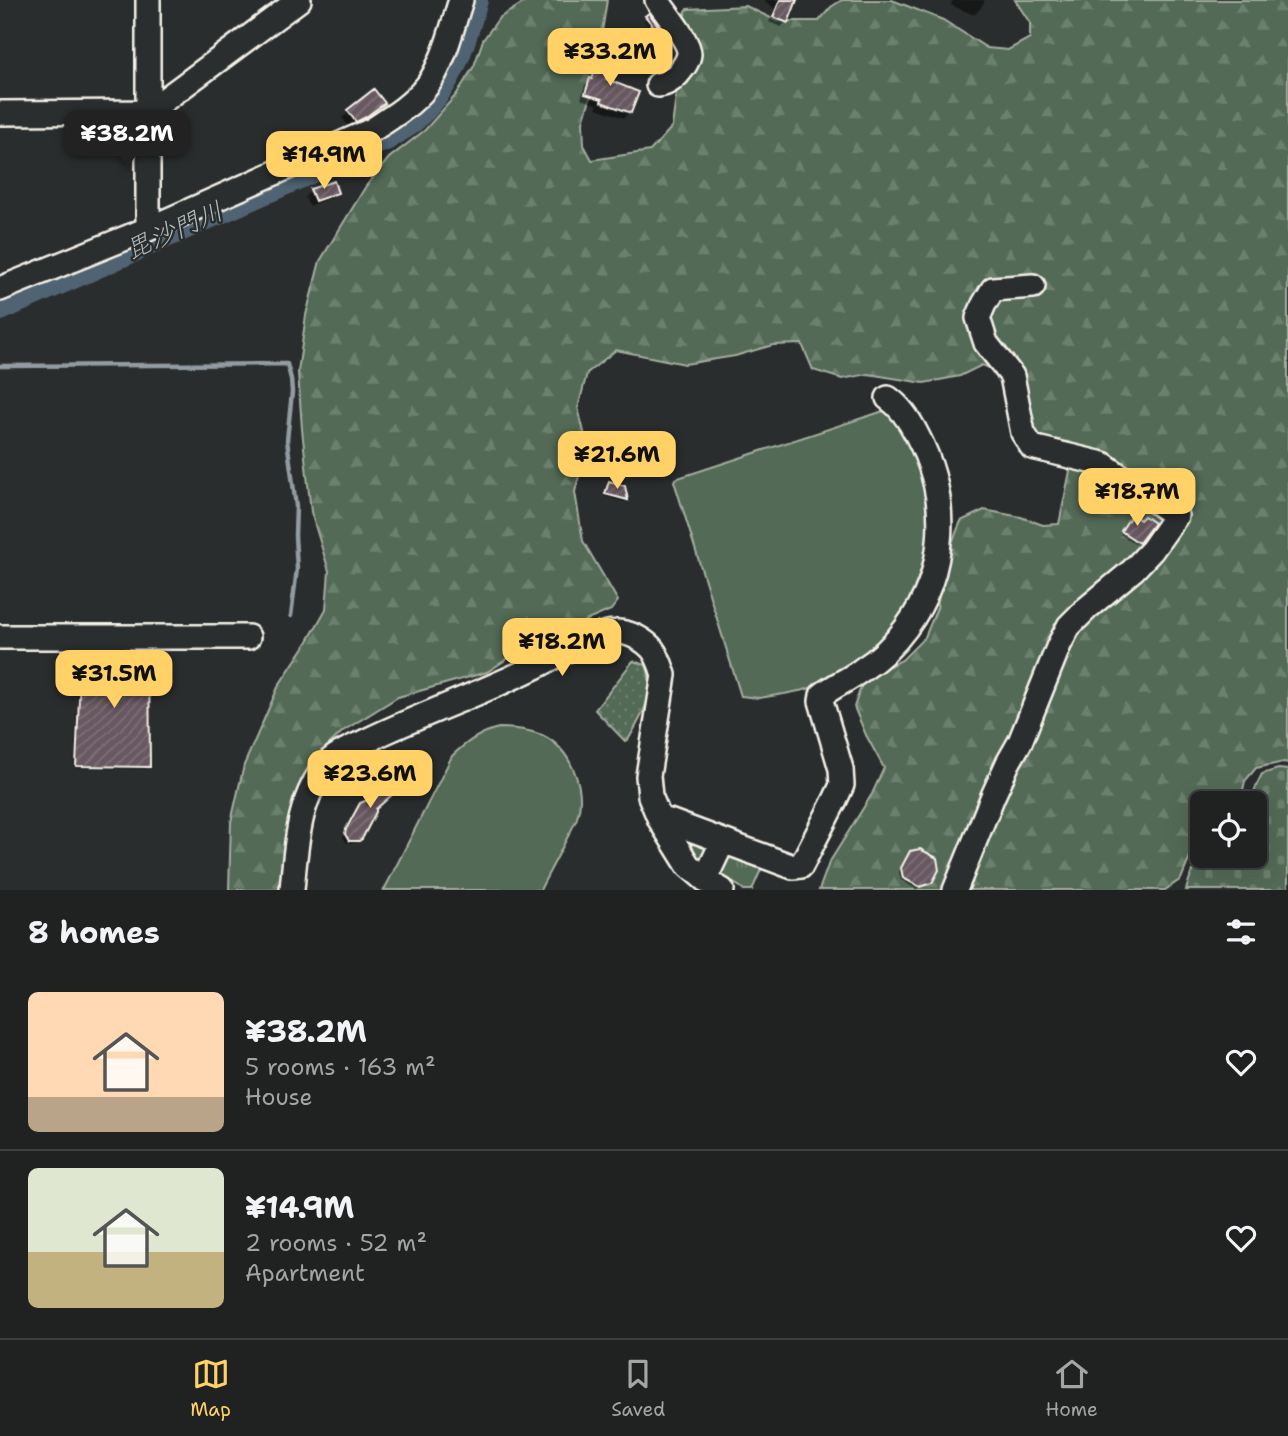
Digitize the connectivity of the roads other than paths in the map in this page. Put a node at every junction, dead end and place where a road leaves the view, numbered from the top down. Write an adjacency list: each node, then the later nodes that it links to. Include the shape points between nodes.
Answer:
1 (148, 0): 6 (street)
2 (299, 0): 6 (street)
3 (461, 0): 8 (street, via 443,56 428,84 398,114 372,130)
4 (657, 0): 5 (street, via 689,52 673,79)
5 (659, 85)
6 (148, 111): 7 (street); 8 (street)
7 (0, 113)
8 (148, 229): 10 (street)
9 (1033, 286): 18 (street, via 993,289 978,318 986,343 1012,376 1023,433 1032,447 1103,464 1176,516 1133,570 1069,626)
10 (0, 289)
11 (888, 398): 15 (street, via 911,423 934,472 940,537 927,594 883,653 822,695 842,785 801,866)
12 (247, 637): 13 (street)
13 (0, 638)
14 (660, 821): 15 (street); 16 (street, via 688,865); 17 (street, via 648,776 664,675 652,648 628,633 616,632 595,637 332,758 304,805)
15 (723, 841): 16 (street)
16 (713, 884)
17 (292, 890)
18 (955, 890)

